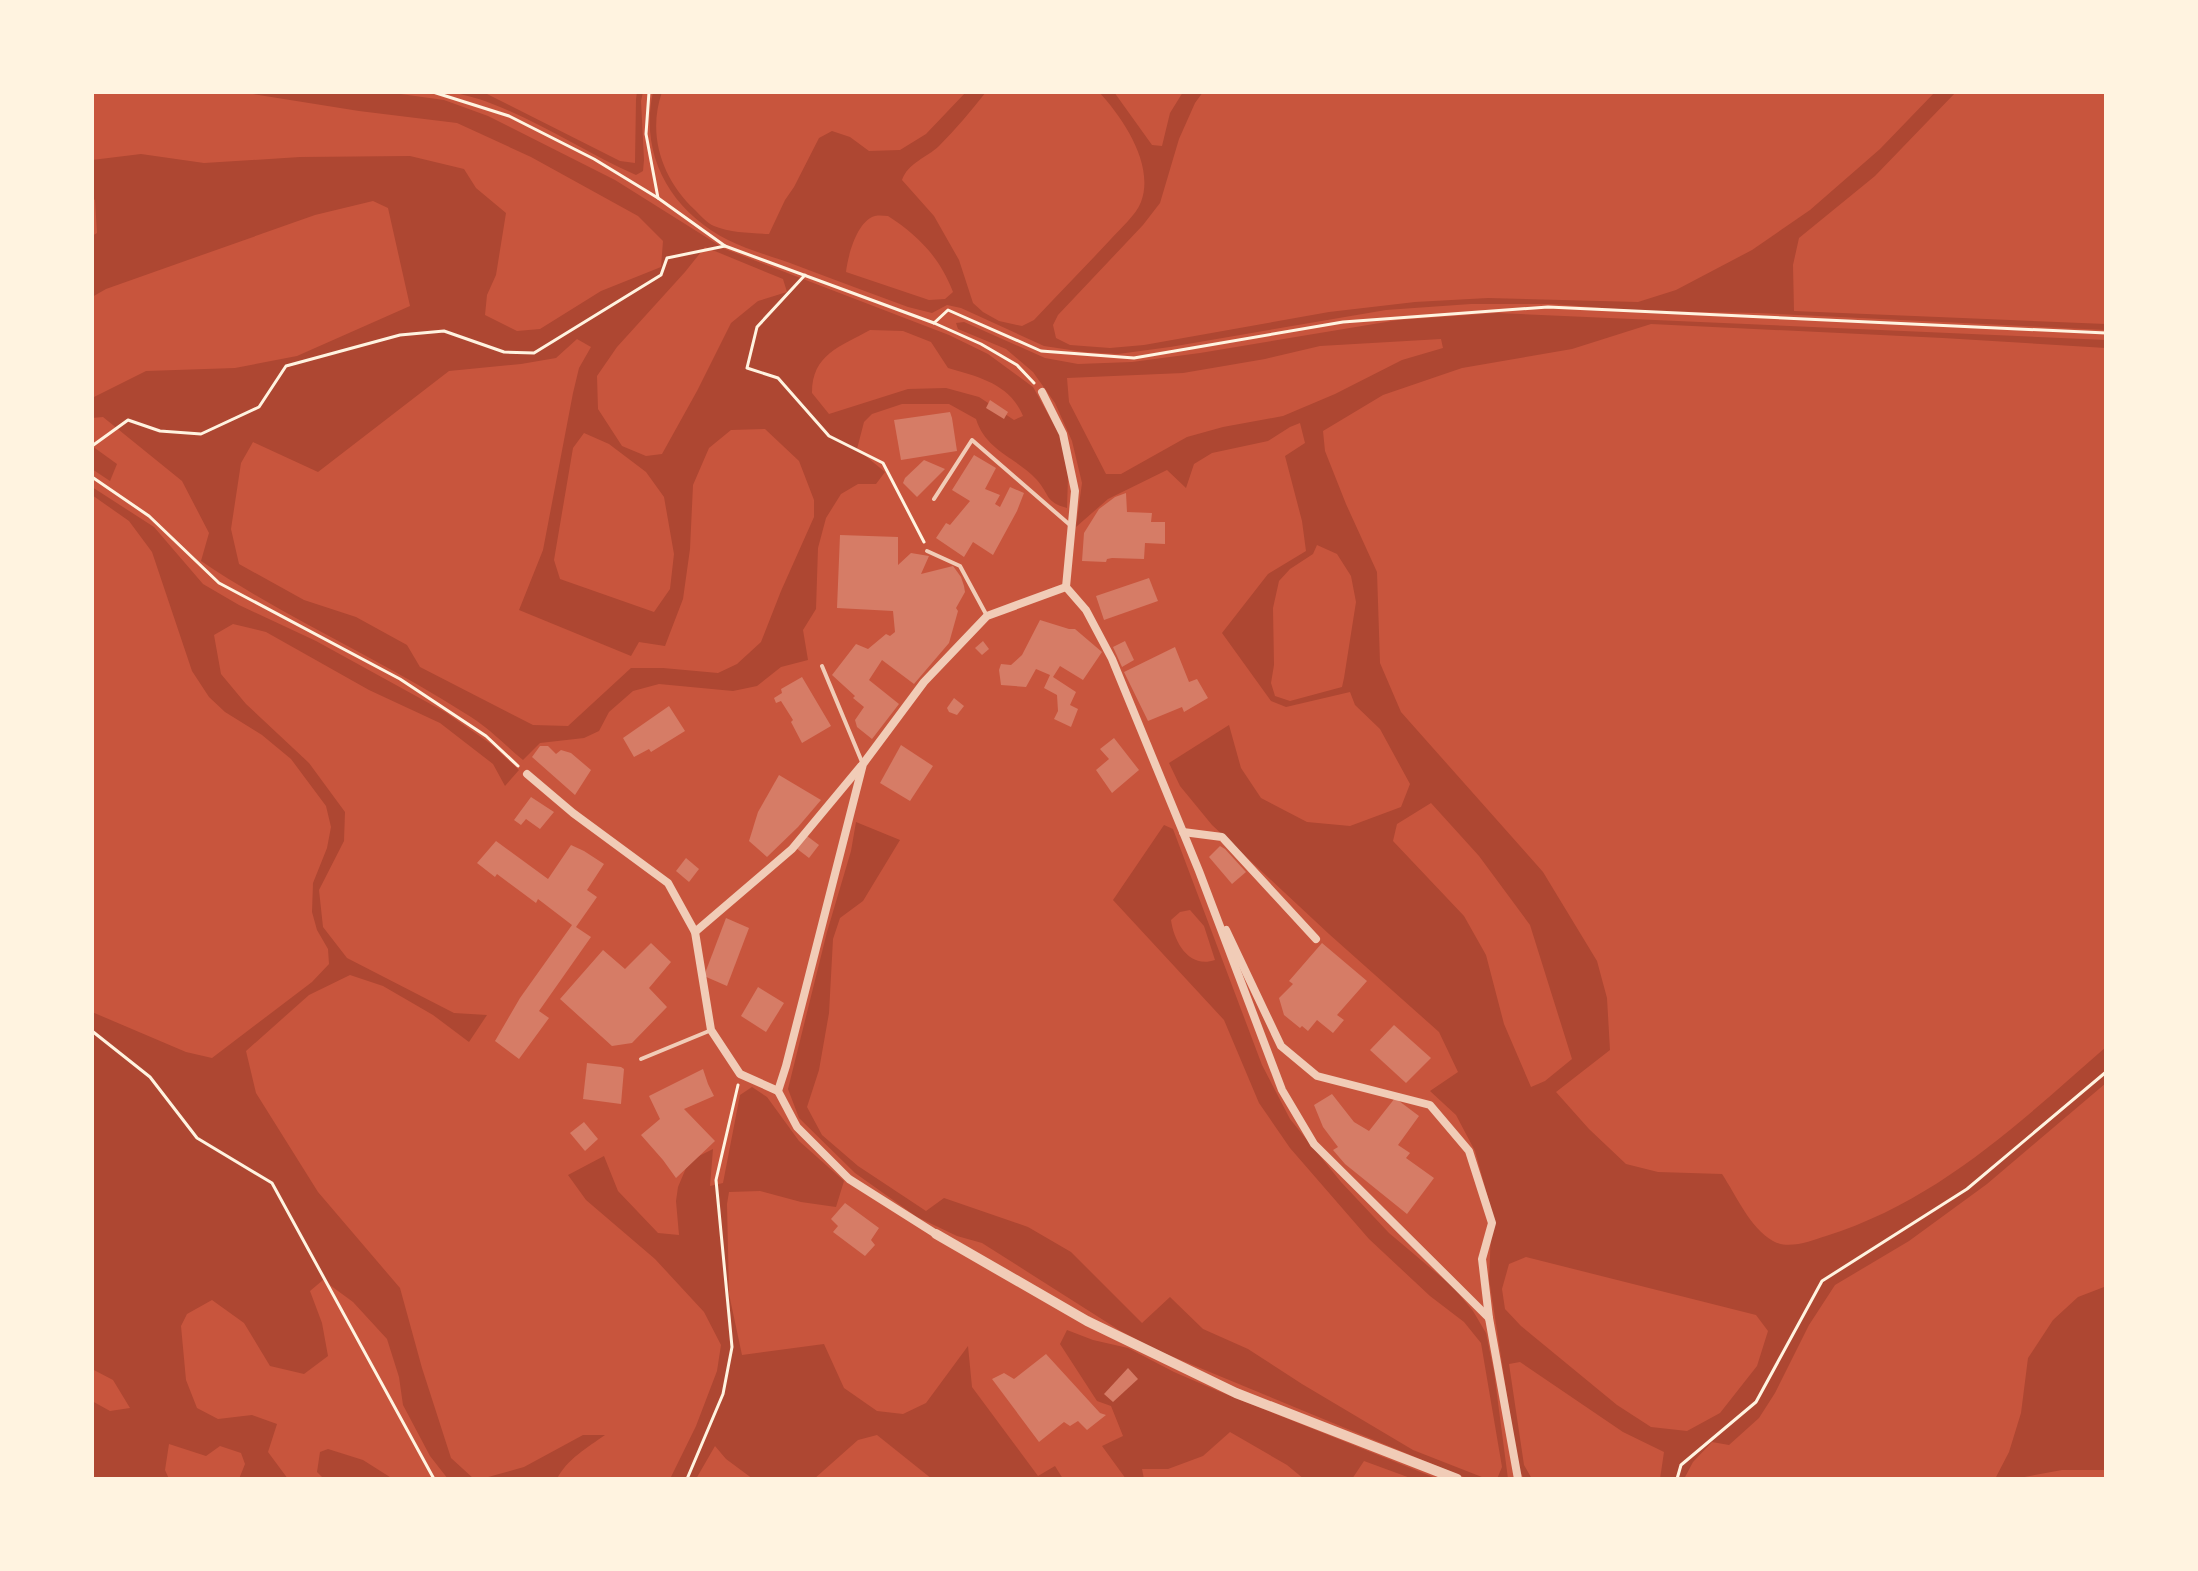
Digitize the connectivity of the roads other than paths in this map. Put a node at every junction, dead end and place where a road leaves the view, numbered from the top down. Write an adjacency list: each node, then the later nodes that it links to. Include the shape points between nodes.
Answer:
1 (1042, 392): 3 (street, via 1063,434 1075,491)
2 (934, 499): 3 (lane, via 972,440)
3 (1072, 526): 5 (street)
4 (927, 551): 6 (lane, via 960,566)
5 (1066, 587): 6 (street); 10 (street, via 1086,610 1112,659)
6 (987, 616): 8 (street, via 924,682)
7 (822, 666): 8 (lane)
8 (863, 764): 12 (street, via 792,849); 16 (street)
9 (527, 774): 12 (street, via 668,883)
10 (1183, 832): 11 (street); 13 (street, via 1222,837)
11 (1199, 871): 18 (street, via 1282,1090 1314,1144); 18 (street, via 1281,1046 1317,1076 1430,1105 1469,1151 1492,1223 1482,1259)
12 (695, 932): 14 (street)
13 (1316, 939)
14 (711, 1030): 15 (lane); 16 (street, via 740,1074)
15 (641, 1059)
16 (778, 1091): 17 (street, via 797,1127 849,1179)
17 (936, 1234): 19 (street, via 1087,1321 1236,1393)
18 (1489, 1318): 20 (street)
19 (1457, 1479)
20 (1518, 1479)

